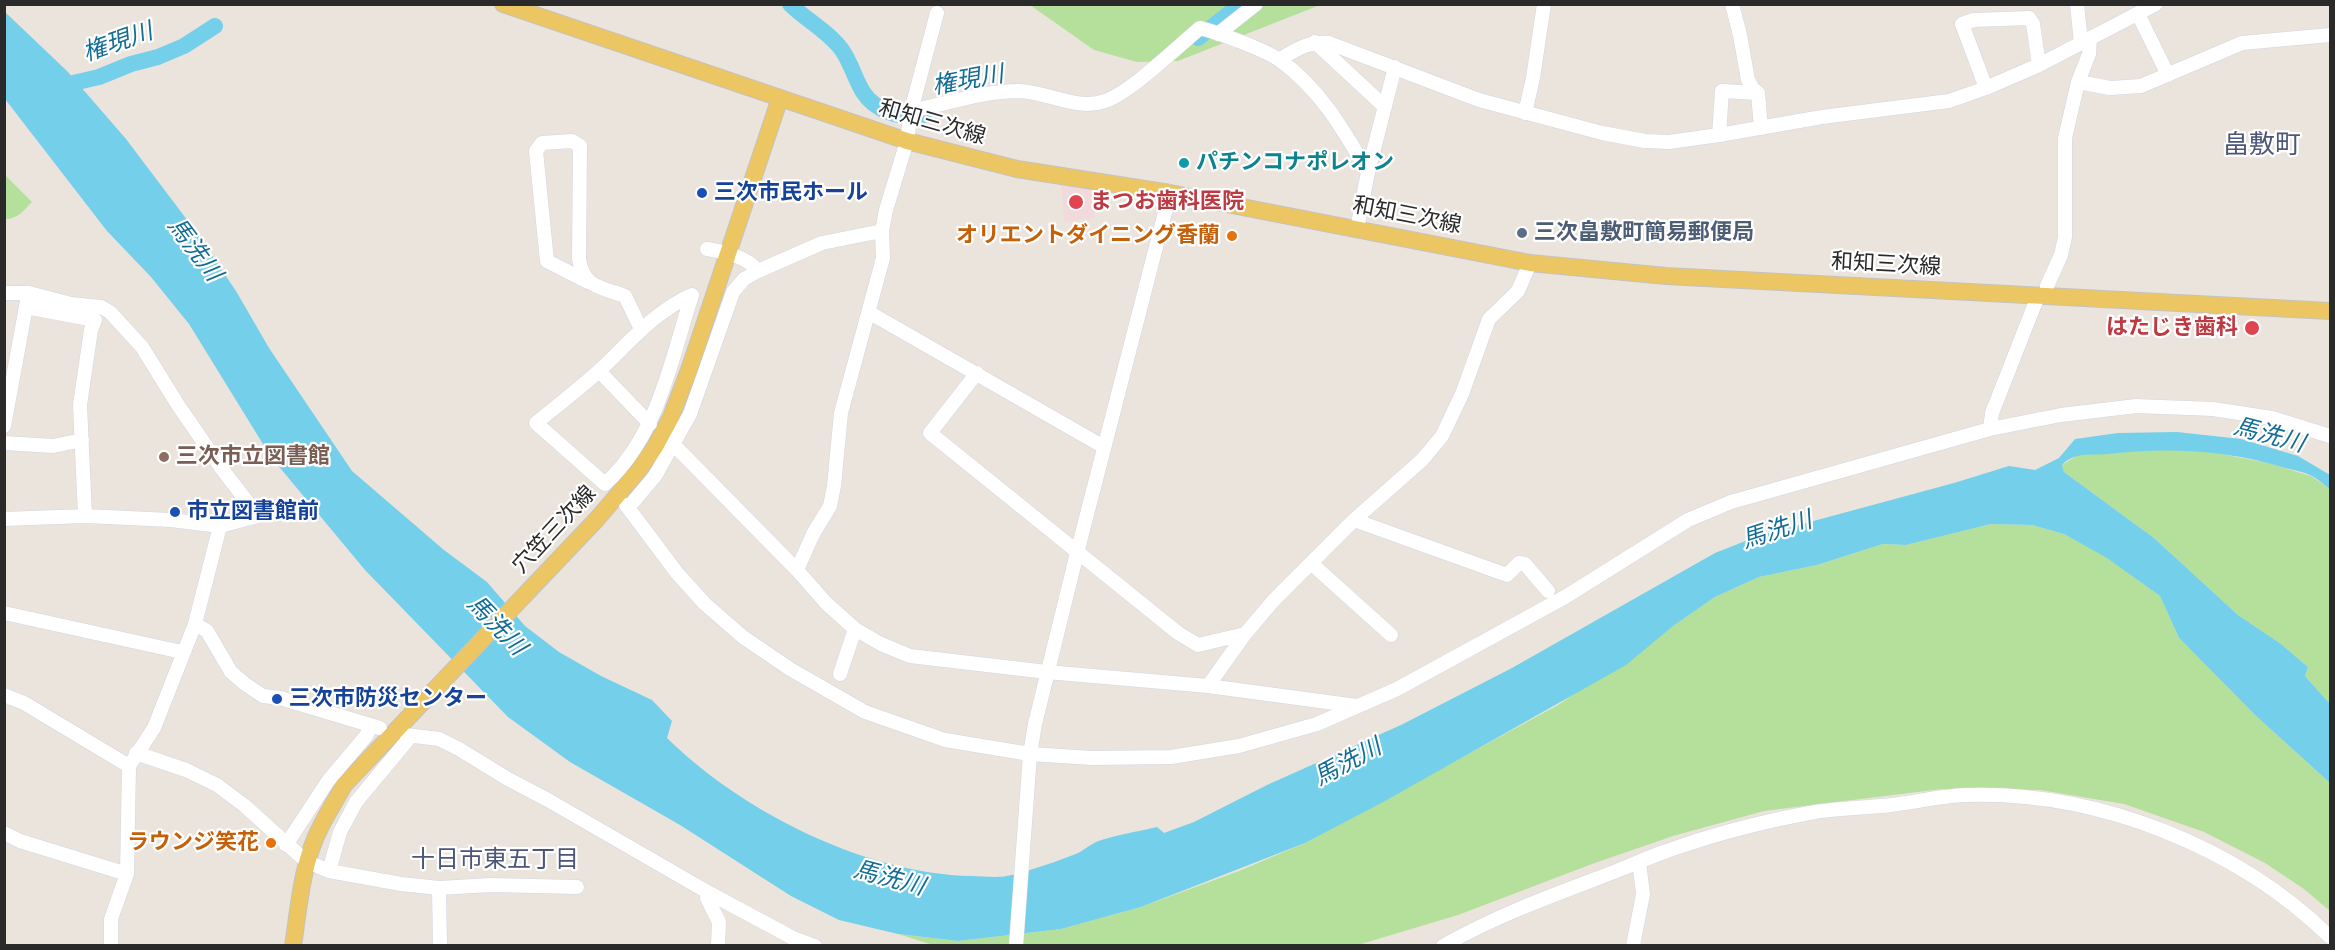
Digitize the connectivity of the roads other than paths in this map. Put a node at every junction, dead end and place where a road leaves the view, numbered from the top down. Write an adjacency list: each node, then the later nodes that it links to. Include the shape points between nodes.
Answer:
1 (503, 4): 20 (main road, 和知三次線)
2 (1256, 4): 9 (street)
3 (1544, 4): 22 (street)
4 (1732, 4): 19 (street, via 1748,80)
5 (2077, 4): 11 (street)
6 (2156, 4): 8 (street)
7 (937, 13): 23 (street)
8 (2138, 14): 11 (street); 16 (street)
9 (1211, 31): 13 (street); 23 (street, via 1097,104 1022,91 989,92 947,104)
10 (2331, 35): 16 (street, via 2242,43)
11 (2086, 41): 14 (street); 17 (street, via 2089,54)
12 (1315, 42): 13 (street); 15 (street, via 1346,48); 21 (street)
13 (1280, 59): 26 (street, via 1311,87 1338,121)
14 (2038, 65): 18 (street); 18 (street, via 2029,18 1962,24)
15 (1395, 67): 21 (street); 22 (street, via 1479,100)
16 (2168, 75): 17 (street, via 2125,88)
17 (2078, 82): 37 (street, via 2065,138 2065,237)
18 (1986, 88): 24 (street, via 1949,101)
19 (1758, 93): 24 (street); 25 (street, via 1722,92)
20 (780, 98): 23 (main road, 和知三次線); 31 (main road, 穴笠三次線)
21 (1385, 107): 26 (street)
22 (1525, 113): 25 (street, via 1645,141)
23 (909, 123): 27 (main road, 和知三次線, via 1017,169); 29 (street)
24 (1761, 128): 25 (street)
25 (1719, 135)
26 (1368, 172): 28 (street)
27 (1170, 193): 28 (main road, 和知三次線); 51 (street)
28 (1357, 229): 32 (main road, 和知三次線)
29 (882, 231): 33 (street, via 822,243); 40 (street, via 883,258)
30 (707, 249): 31 (street)
31 (727, 253): 33 (street, via 752,263); 76 (main road, 穴笠三次線, via 689,370 655,447 597,519 344,785 320,826)
32 (1530, 263): 37 (main road, 和知三次線, via 1666,276); 54 (street, via 1518,291 1489,319 1442,436 1422,460)
33 (758, 271): 50 (street, via 733,292 690,414)
34 (588, 282): 34 (street, via 580,272 579,259 580,146 572,141 542,144 536,151 547,261); 41 (street, via 625,296)
35 (29, 292): 36 (street); 38 (street); 55 (street, via 71,304 101,307 142,347 178,405 258,516)
36 (4, 293)
37 (2042, 296): 39 (main road, 和知三次線); 46 (street, via 1992,413)
38 (26, 307): 45 (street); 48 (street, via 95,320 82,382)
39 (2331, 311)
40 (870, 313): 43 (street); 58 (street, via 841,413 830,506)
41 (641, 330): 42 (street); 44 (street, via 673,304 692,295)
42 (599, 371): 44 (street); 44 (street, via 536,423 605,484)
43 (977, 373): 51 (street); 56 (street, via 930,433)
44 (650, 424)
45 (4, 426)
46 (1990, 429): 47 (street, via 2136,406 2223,410 2272,418); 70 (street, via 1760,493 1688,520 1565,597)
47 (2331, 436)
48 (82, 440): 49 (street, via 53,446); 52 (street)
49 (4, 442)
50 (674, 445): 58 (street); 72 (street, via 655,476 627,507 705,604 743,637 790,669 865,712 945,740)
51 (1104, 447): 56 (street)
52 (85, 516): 53 (street); 55 (street)
53 (4, 519)
54 (1354, 520): 57 (street); 59 (street, via 1507,575 1519,563 1525,564)
55 (220, 526): 61 (street)
56 (1077, 553): 63 (street, via 1198,645); 66 (street)
57 (1312, 564): 63 (street); 64 (street)
58 (797, 570): 62 (street, via 825,603)
59 (1548, 591)
60 (4, 613): 65 (street)
61 (195, 624): 65 (street); 75 (street, via 207,630 231,672 263,696 376,727 328,782)
62 (855, 629): 66 (street, via 910,656); 67 (street)
63 (1245, 634): 68 (street)
64 (1391, 634)
65 (182, 652): 71 (street, via 154,728)
66 (1047, 672): 68 (street); 72 (street)
67 (840, 674)
68 (1208, 686): 70 (street)
69 (4, 695): 73 (street)
70 (1359, 706): 72 (street, via 1239,746 1171,757)
71 (136, 753): 73 (street); 75 (street, via 186,770 217,786)
72 (1030, 761): 89 (street)
73 (129, 766): 79 (street)
74 (4, 833): 79 (street)
75 (286, 844): 76 (street)
76 (308, 862): 78 (street); 85 (main road, 穴笠三次線)
77 (1639, 862): 83 (street, via 1707,838 1816,812 1967,795 2015,797 2079,805 2126,817 2181,838 2258,880); 90 (street, via 1504,915); 91 (street, via 1643,894)
78 (329, 871): 81 (street); 88 (street, via 340,832 356,802 408,736 439,739 711,894 793,938)
79 (127, 874): 84 (street, via 111,919)
80 (577, 887): 81 (street)
81 (439, 888): 86 (street)
82 (707, 898): 87 (street, via 719,922)
83 (2331, 937)
84 (111, 945)
85 (293, 945)
86 (440, 945)
87 (718, 945)
88 (815, 945)
89 (1016, 945)
90 (1443, 945)
91 (1633, 945)

